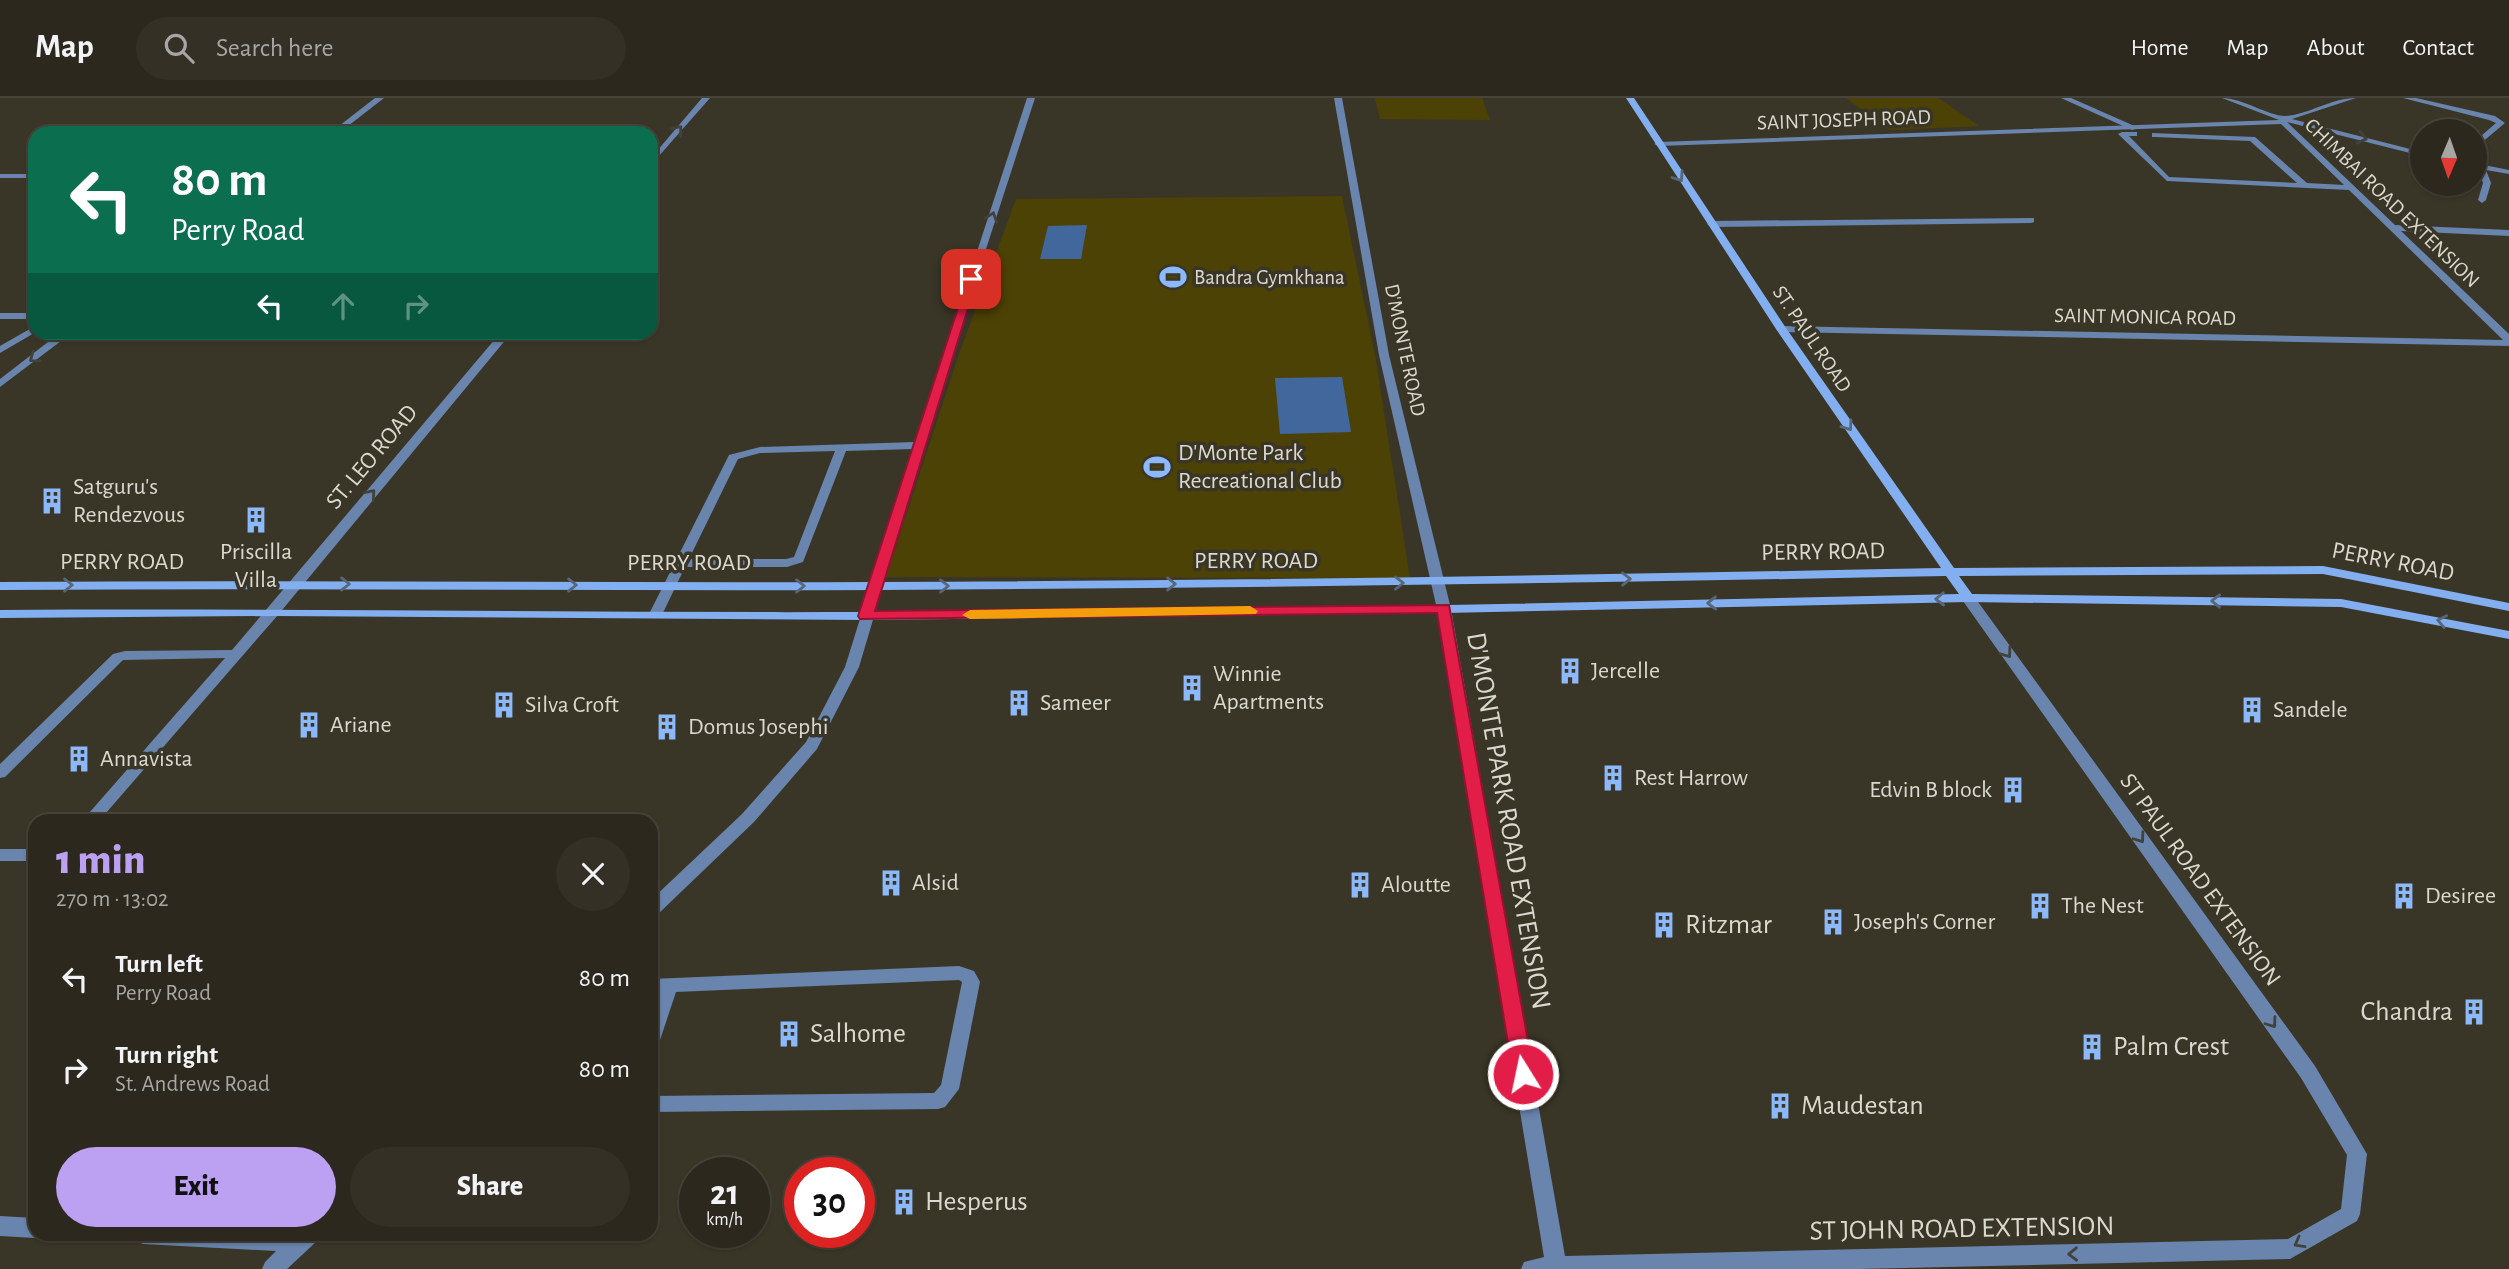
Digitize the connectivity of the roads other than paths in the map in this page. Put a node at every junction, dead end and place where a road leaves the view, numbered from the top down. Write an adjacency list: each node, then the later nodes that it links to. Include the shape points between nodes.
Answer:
1 (380, 98): 11 (street)
2 (706, 98): 17 (street, one-way to 2)
3 (1031, 98): 39 (street, one-way to 3)
4 (1338, 98): 43 (street, D'MONTE ROAD, via 1384,355)
5 (1630, 98): 15 (main road, ST. PAUL ROAD)
6 (2065, 98): 12 (street)
7 (2226, 98): 10 (street)
8 (2352, 98): 10 (street)
9 (2407, 98): 14 (street, via 2501,124)
10 (2283, 121): 12 (street, SAINT JOSEPH ROAD); 16 (street, one-way to 16); 23 (street, CHIMBAI ROAD EXTENSION)
11 (343, 126)
12 (2135, 128): 13 (street, SAINT JOSEPH ROAD)
13 (2119, 131): 15 (street, SAINT JOSEPH ROAD); 22 (street, via 2252,139); 22 (street, via 2167,179)
14 (2487, 136)
15 (1658, 144): 27 (main road, ST. PAUL ROAD, one-way to 27)
16 (2410, 151)
17 (658, 155)
18 (2487, 167): 19 (street)
19 (2509, 172)
20 (0, 176): 21 (street)
21 (28, 176)
22 (2305, 186): 23 (street)
23 (2352, 188): 28 (street, CHIMBAI ROAD EXTENSION)
24 (2483, 196): 25 (street)
25 (2482, 200)
26 (2031, 220): 27 (street)
27 (1711, 224): 32 (main road, ST. PAUL ROAD)
28 (2394, 228): 29 (street); 36 (street, CHIMBAI ROAD EXTENSION)
29 (2509, 233)
30 (0, 316): 31 (street)
31 (28, 316)
32 (1781, 329): 36 (street, SAINT MONICA ROAD); 42 (main road, ST. PAUL ROAD, one-way to 42)
33 (28, 333): 37 (street)
34 (58, 340): 38 (street, one-way to 38)
35 (500, 340): 44 (street, ST. LEO ROAD, one-way to 35)
36 (2509, 342)
37 (0, 350)
38 (0, 384)
39 (919, 444): 40 (street); 47 (street)
40 (842, 447): 41 (street, via 760,450 733,457); 41 (street, via 799,559)
41 (681, 563): 46 (street)
42 (1950, 572): 43 (main road, PERRY ROAD, one-way to 42); 48 (main road, ST. PAUL ROAD); 49 (main road, PERRY ROAD, via 2323,570)
43 (1437, 582): 47 (main road, PERRY ROAD, one-way to 43); 50 (street, D'MONTE ROAD)
44 (295, 584): 45 (main road, PERRY ROAD, one-way to 44); 46 (main road, PERRY ROAD, one-way to 46); 51 (street, ST. LEO ROAD)
45 (0, 586)
46 (670, 586): 47 (main road, PERRY ROAD, one-way to 47); 53 (street)
47 (875, 586): 54 (street)
48 (1968, 598): 50 (main road, PERRY ROAD, one-way to 50); 55 (main road, PERRY ROAD, one-way to 48, via 2341,603); 64 (street, ST PAUL ROAD EXTENSION, one-way to 64, via 2308,1072 2357,1154)
49 (2509, 607)
50 (1444, 609): 54 (main road, PERRY ROAD); 68 (street, D'MONTE PARK ROAD EXTENSION)
51 (273, 612): 52 (main road, PERRY ROAD); 53 (main road, PERRY ROAD); 56 (street, ST. LEO ROAD)
52 (0, 614)
53 (656, 614): 54 (main road, PERRY ROAD)
54 (866, 616): 61 (street, via 852,667 812,745 748,818)
55 (2509, 635)
56 (237, 654): 57 (street, via 118,657); 58 (street, ST. LEO ROAD)
57 (0, 773)
58 (96, 814)
59 (0, 855): 60 (street)
60 (28, 855)
61 (658, 903)
62 (660, 986): 63 (street, via 959,973 971,982 950,1088 938,1101)
63 (658, 1104)
64 (2350, 1204): 68 (street, ST JOHN ROAD EXTENSION, one-way to 68, via 2350,1214 2290,1249)
65 (0, 1226): 66 (street)
66 (28, 1228)
67 (302, 1241): 69 (street)
68 (1556, 1266): 70 (street)
69 (272, 1269)
70 (1531, 1269)

